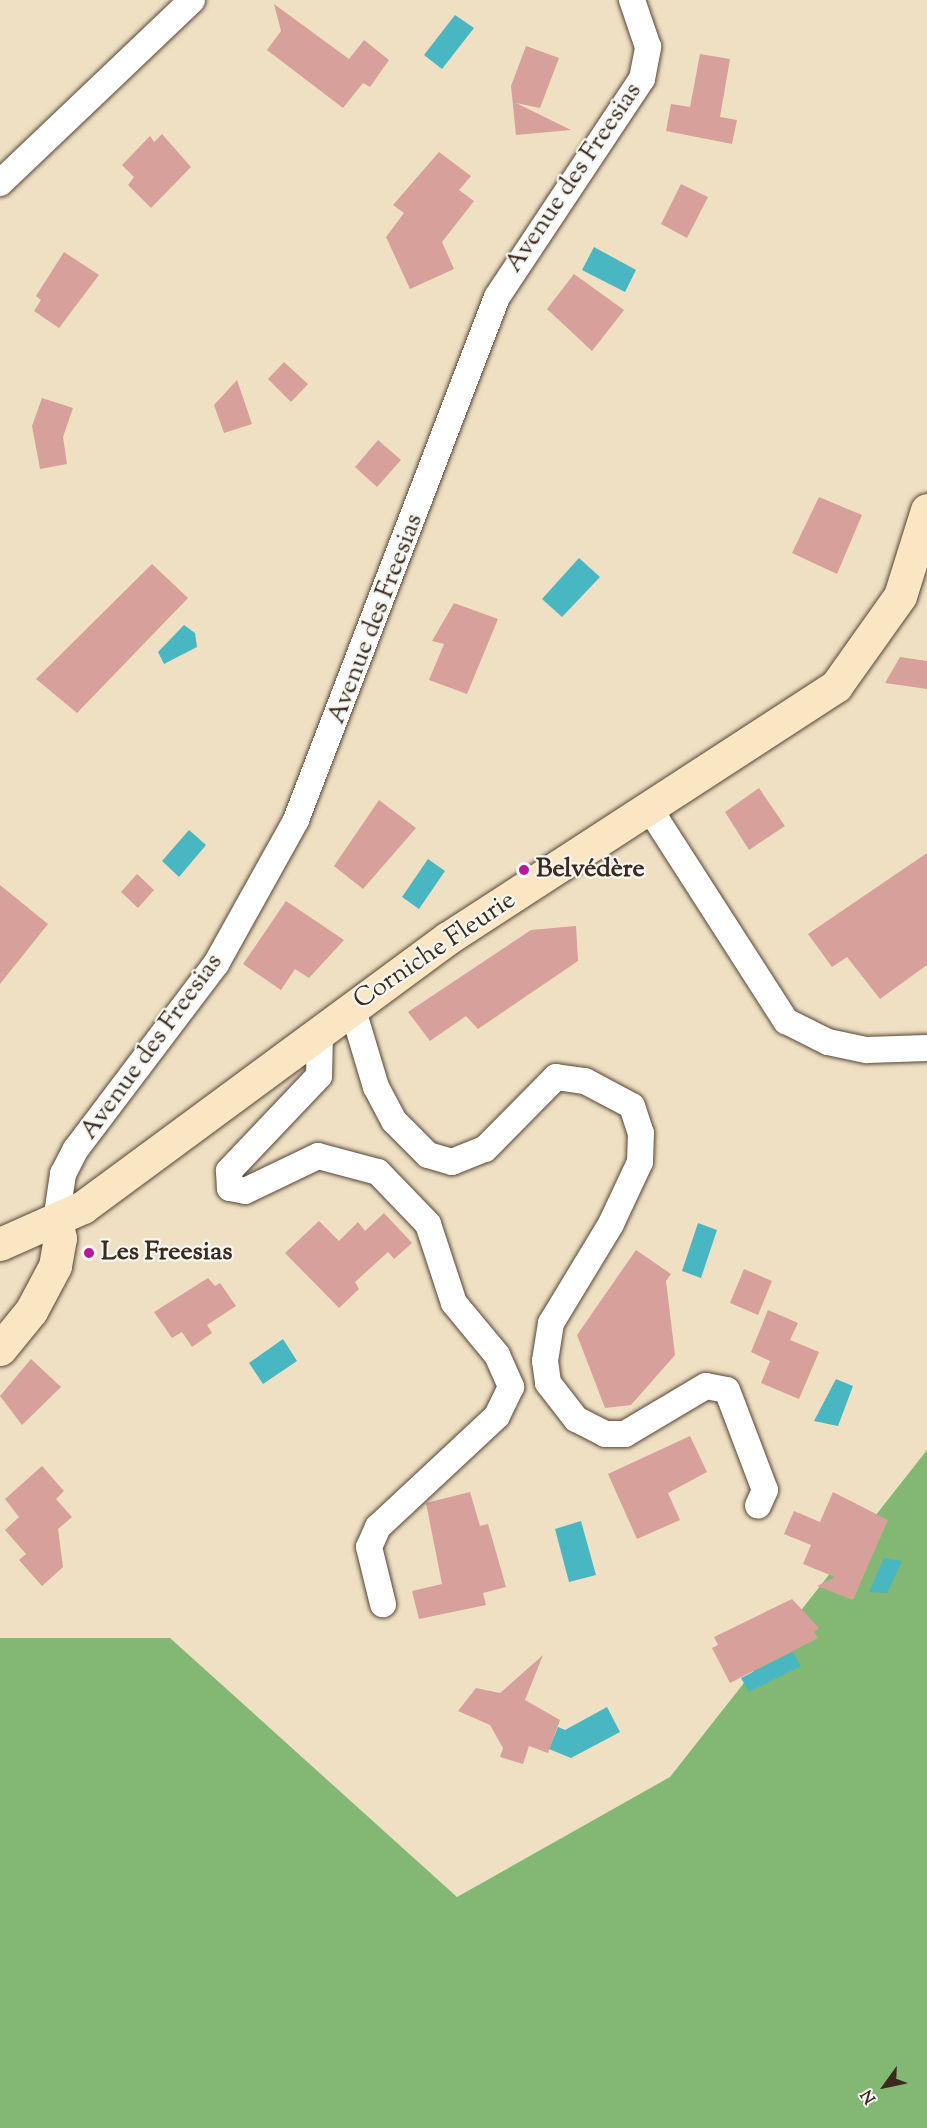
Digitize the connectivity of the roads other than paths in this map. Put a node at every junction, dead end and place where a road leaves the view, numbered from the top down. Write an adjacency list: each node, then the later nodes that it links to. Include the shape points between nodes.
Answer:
1 (192, 0): 3 (street)
2 (632, 0): 9 (street, Avenue des Freesias, via 648,46 642,79 497,297 296,820 216,964 76,1149 63,1174)
3 (0, 183)
4 (927, 510): 5 (main road, Corniche Fleurie, via 900,596 836,686)
5 (651, 811): 6 (main road, Corniche Fleurie, via 448,938); 8 (street, via 786,1021 828,1042 867,1050)
6 (352, 1007): 7 (main road, Corniche Fleurie); 12 (street, via 376,1087 394,1121 428,1155 452,1162 485,1149 556,1077 585,1081 632,1106 641,1133 640,1162 611,1224 551,1323 545,1361 548,1383 576,1419 605,1434 625,1434 706,1386 727,1390 765,1490)
7 (320, 1030): 9 (main road, Corniche Fleurie, via 83,1207); 13 (street, via 319,1076 229,1171 230,1188 245,1191 318,1156 378,1172 428,1224 454,1303 497,1355 511,1387 497,1416 378,1527 369,1547)
8 (927, 1048)
9 (56, 1221): 10 (main road, Corniche Fleurie); 11 (main road, via 60,1238 55,1266 31,1311)
10 (0, 1244)
11 (0, 1349)
12 (758, 1506)
13 (383, 1604)

